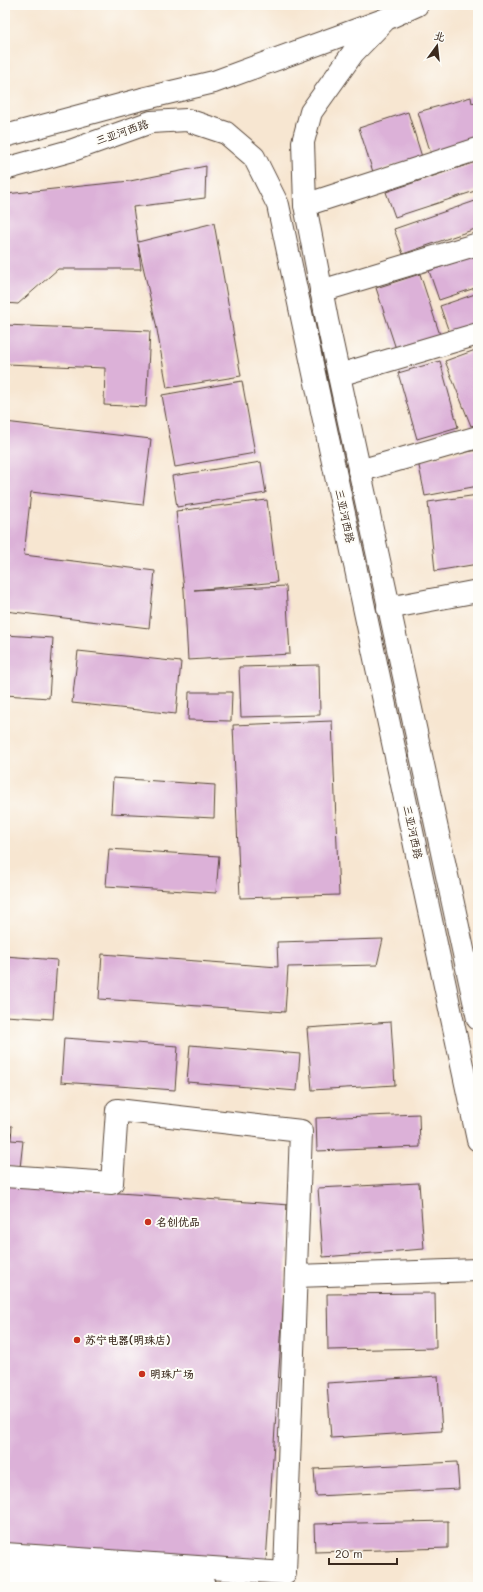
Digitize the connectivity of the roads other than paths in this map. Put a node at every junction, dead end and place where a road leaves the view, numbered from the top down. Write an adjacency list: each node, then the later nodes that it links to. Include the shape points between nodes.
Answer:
1 (416, 5): 2 (main road)
2 (386, 19): 3 (main road, via 214,82); 6 (main road, via 353,53 311,112 303,142)
3 (5, 136)
4 (478, 149): 6 (main road)
5 (5, 169): 16 (main road, 三亚河西路, via 73,150 151,122 187,120 226,133 254,157 278,205)
6 (305, 205): 8 (main road)
7 (478, 244): 8 (main road)
8 (321, 291): 10 (main road)
9 (478, 334): 10 (main road)
10 (339, 375): 12 (main road)
11 (478, 437): 12 (main road)
12 (359, 471): 14 (main road)
13 (478, 591): 14 (main road)
14 (388, 608): 15 (main road)
15 (478, 1019)
16 (478, 1140)
17 (5, 1176): 19 (main road, via 112,1183 118,1110 301,1131)
18 (478, 1270): 19 (main road)
19 (296, 1276): 20 (main road, via 285,1573)
20 (5, 1554)
21 (5, 1576): 22 (main road)
22 (205, 1587)

